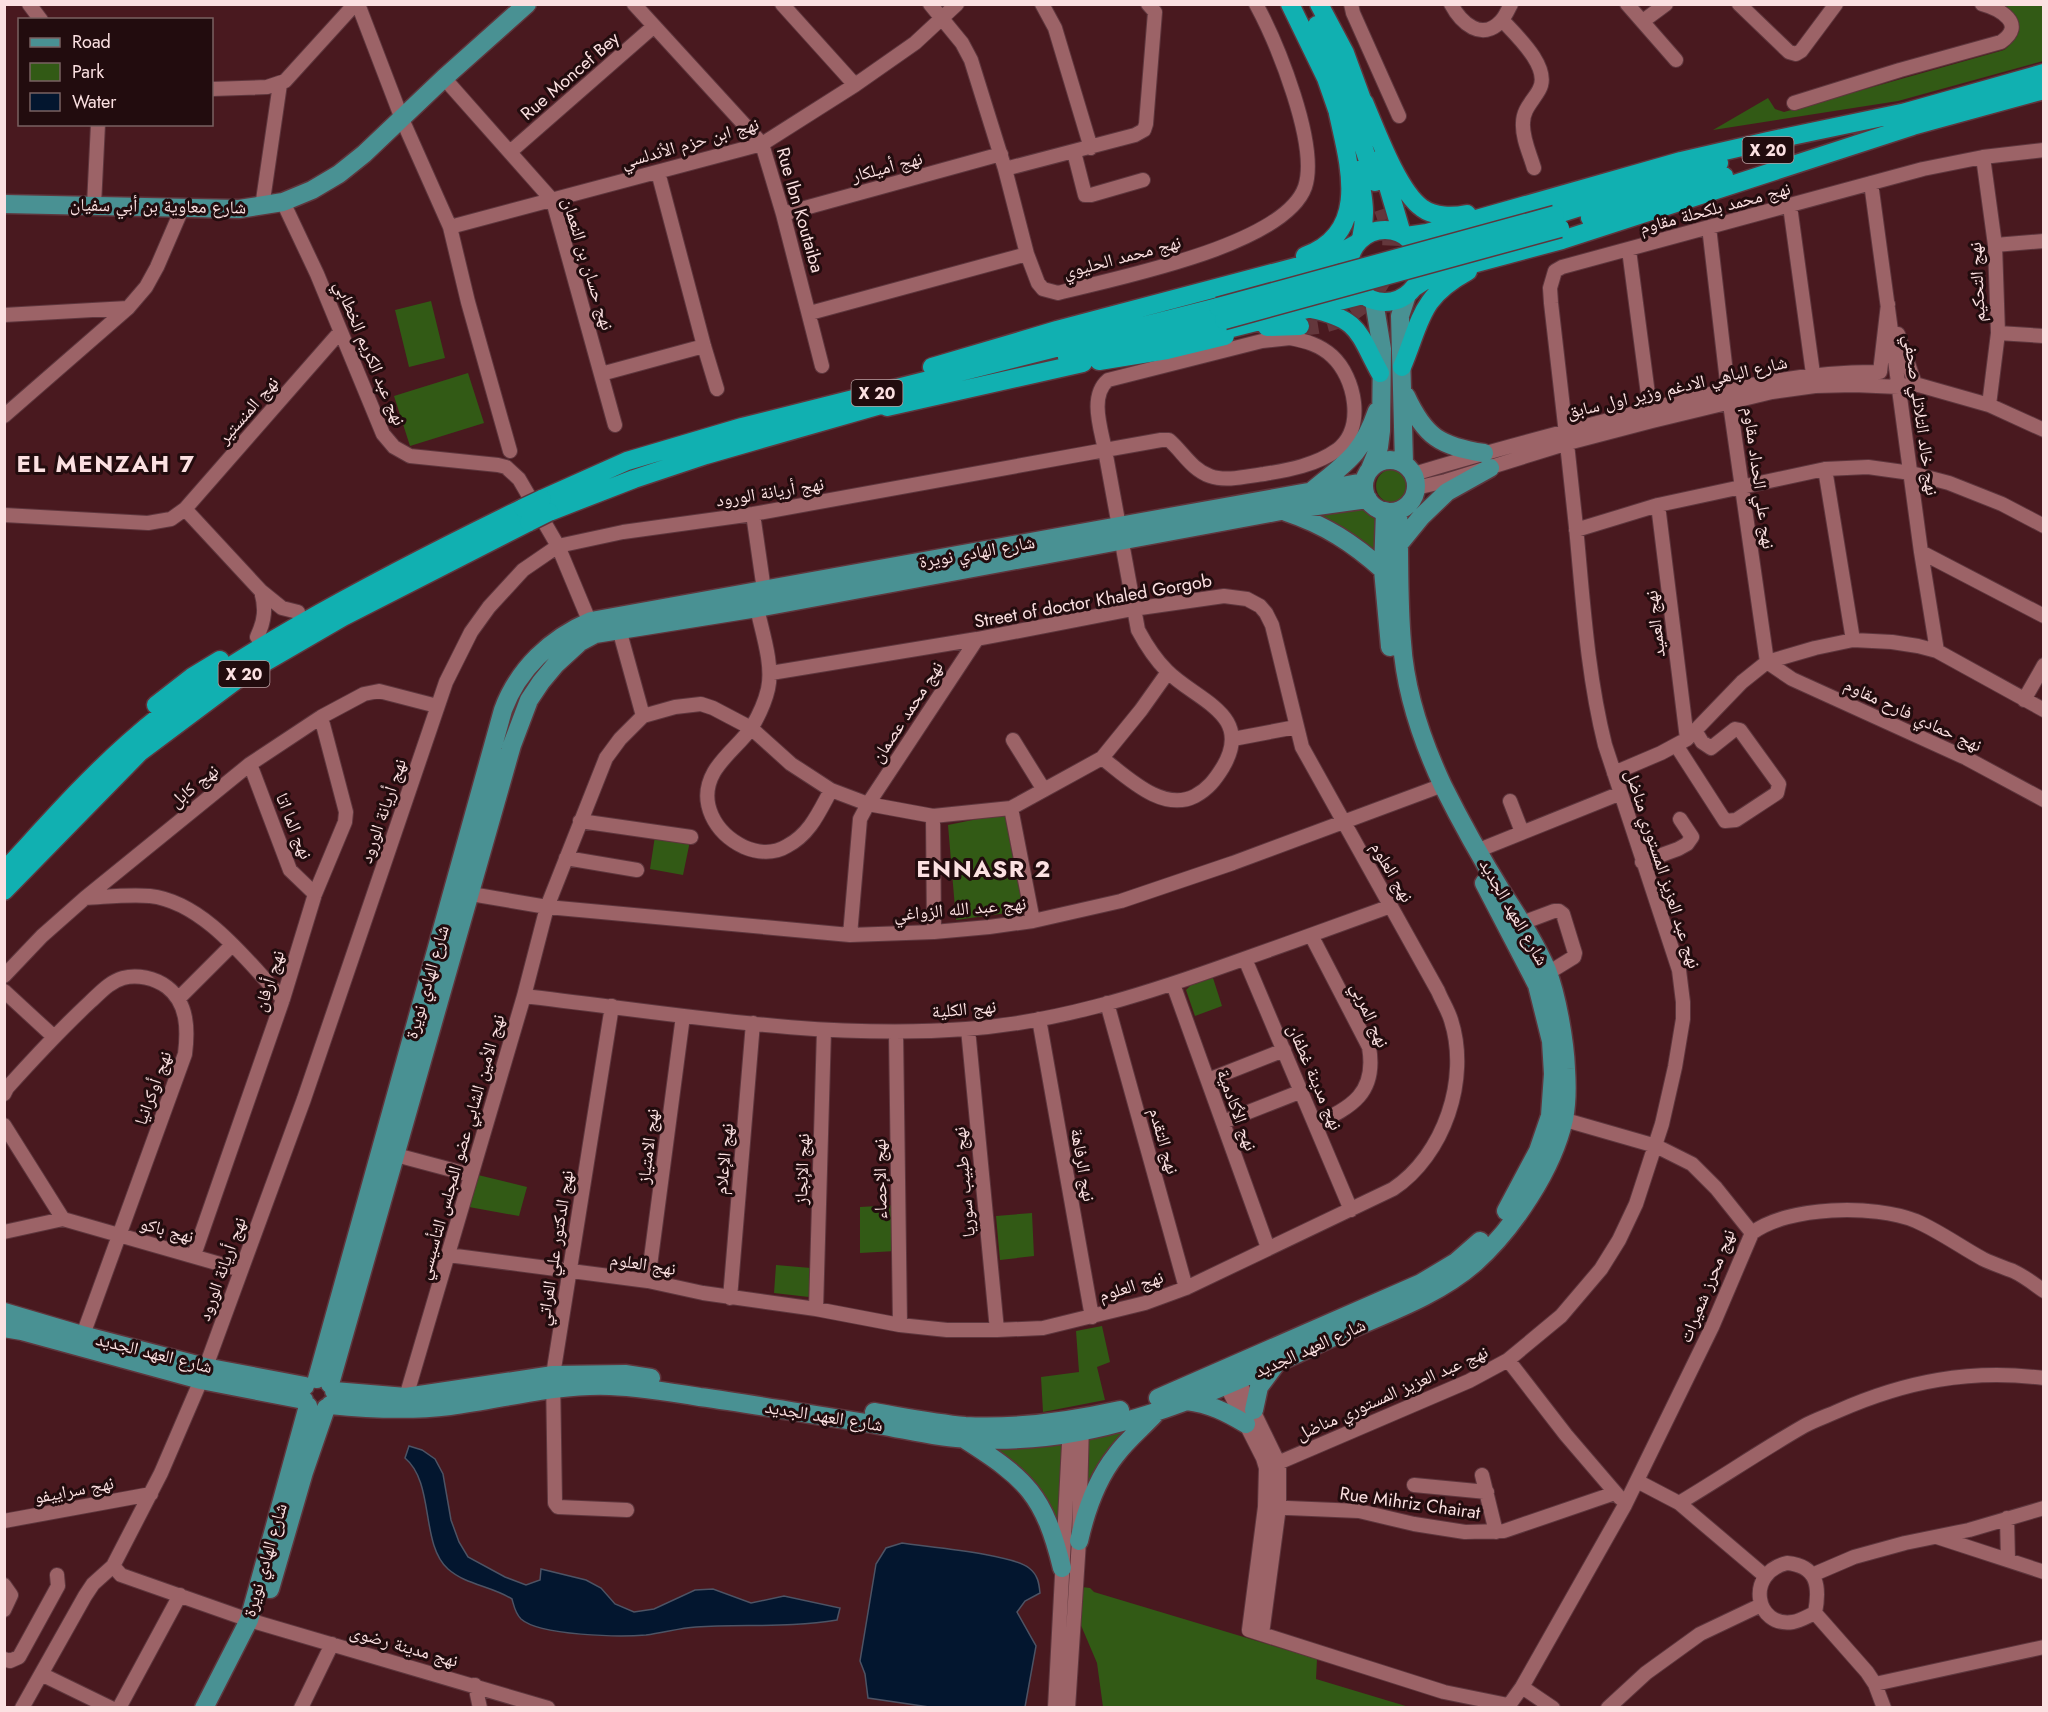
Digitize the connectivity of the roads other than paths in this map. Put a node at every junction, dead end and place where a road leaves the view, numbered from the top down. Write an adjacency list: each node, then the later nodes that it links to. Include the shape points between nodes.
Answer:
1 (29, 4): 22 (street)
2 (356, 4): 31 (street); 41 (street)
3 (527, 4): 30 (main road, شارع معاوية بن أبي سفيان)
4 (634, 4): 26 (street, Rue Ibn Koutaiba)
5 (782, 4): 32 (street)
6 (930, 4): 23 (street, نهج محمد الحليوي)
7 (957, 4): 23 (street, نهج ابن حزم الأندلسي)
8 (1042, 4): 44 (street, via 1055,28)
9 (1148, 4): 44 (street, via 1155,12 1146,124 1140,134)
10 (1256, 4): 72 (street, نهج محمد الحليوي, via 1286,70 1305,141 1308,169 1304,189 1291,206 1270,226 1203,255 1058,293 1043,290)
11 (1290, 4): 38 (highway)
12 (1307, 4): 63 (highway, via 1342,82)
13 (1321, 4): 36 (highway)
14 (1351, 4): 39 (street)
15 (1451, 4): 24 (street, via 1470,27 1488,29)
16 (1511, 4): 24 (street)
17 (1627, 4): 25 (street)
18 (1666, 4): 25 (street)
19 (1739, 4): 20 (street, via 1796,54)
20 (1836, 4)
21 (1982, 4): 37 (street, via 2009,19 2010,33 2001,42)
22 (40, 18)
23 (944, 19): 32 (street, نهج ابن حزم الأندلسي); 48 (street, نهج محمد الحليوي, via 971,60)
24 (1502, 20): 50 (street, via 1530,50 1542,73 1540,88 1525,110 1523,123)
25 (1643, 21): 27 (street)
26 (653, 27): 43 (street, Rue Ibn Koutaiba); 46 (street, Rue Moncef Bey)
27 (1676, 60)
28 (2043, 68): 35 (highway)
29 (2043, 73): 35 (highway, X 20)
30 (444, 78): 41 (main road, شارع معاوية بن أبي سفيان); 46 (street, نهج حسان بن النعمان)
31 (280, 84): 33 (street); 61 (street)
32 (855, 85): 43 (street, نهج ابن حزم الأندلسي)
33 (213, 89)
34 (2043, 89): 35 (highway, X 20)
35 (1985, 98): 40 (highway, X 20)
36 (1364, 102): 55 (highway, via 1403,186 1422,209 1433,214 1462,215); 67 (highway)
37 (1794, 103)
38 (1337, 109): 69 (highway, via 1357,164 1365,204); 75 (highway, via 1349,165 1350,195 1349,212 1338,234 1310,254)
39 (1399, 116)
40 (1912, 118): 55 (highway, via 1768,141); 73 (highway, via 1681,203); 81 (highway, X 20, bridge, via 1735,159 1558,222)
41 (402, 119): 57 (main road, شارع معاوية بن أبي سفيان, via 339,174); 65 (street)
42 (98, 126): 59 (street)
43 (762, 144): 52 (street, نهج ابن حزم الأندلسي); 64 (street, Rue Ibn Koutaiba)
44 (1091, 148): 47 (street)
45 (2043, 150): 49 (street, نهج محمد بلكحلة مقاوم)
46 (510, 152): 56 (street, نهج حسان بن النعمان)
47 (1074, 152): 51 (street); 53 (street, via 1085,195)
48 (1001, 154): 51 (street, نهج محمد الحليوي); 64 (street, نهج أميلكار)
49 (1983, 157): 54 (street, نهج محمد بلكحلة مقاوم); 70 (street, نهج التحكيم)
50 (1534, 168)
51 (1005, 169): 72 (street, نهج محمد الحليوي)
52 (658, 172): 56 (street, نهج ابن حزم الأندلسي); 87 (street)
53 (1143, 180)
54 (1872, 183): 60 (street, نهج محمد بلكحلة مقاوم); 77 (street, نهج خالد التلاتلي صحفي)
55 (1545, 198): 67 (highway, via 1427,233)
56 (553, 201): 65 (street, نهج ابن حزم الأندلسي); 92 (street, نهج حسان بن النعمان)
57 (284, 202): 61 (main road, شارع معاوية بن أبي سفيان); 84 (street, نهج عبد الكريم الخطابي)
58 (4, 204): 59 (main road, شارع معاوية بن أبي سفيان)
59 (94, 205): 62 (main road, شارع معاوية بن أبي سفيان)
60 (1790, 206): 66 (street, نهج محمد بلكحلة مقاوم); 93 (street)
61 (262, 207): 62 (main road, شارع معاوية بن أبي سفيان)
62 (182, 209): 78 (street, via 157,267)
63 (1383, 209)
64 (783, 214): 80 (street, Rue Ibn Koutaiba)
65 (450, 227): 109 (street)
66 (1709, 227): 71 (street, نهج محمد بلكحلة مقاوم); 98 (street, نهج علي الحداد مقاوم)
67 (1404, 235): 69 (highway, via 1381,230); 74 (highway, via 1414,244 1422,266)
68 (2043, 241): 70 (street)
69 (1359, 242): 75 (highway, via 1318,261); 76 (highway, via 1351,254 1350,277)
70 (1995, 245): 85 (street, نهج التحكيم)
71 (1629, 250): 101 (street); 107 (street, نهج محمد بلكحلة مقاوم, via 1562,267 1552,278 1551,303)
72 (1027, 254): 80 (street)
73 (1495, 259): 74 (highway, via 1435,274); 90 (highway, via 1435,294 1422,313)
74 (1411, 291): 76 (highway, via 1396,301); 90 (main road, via 1400,316)
75 (1192, 294): 105 (highway, via 881,382)
76 (1368, 298): 79 (highway); 91 (main road, via 1381,339)
77 (1888, 304): 93 (street, شارع الباهي الادغم وزير اول سابق, via 1880,372); 94 (street); 95 (street, نهج خالد التلاتلي صحفي)
78 (128, 308): 82 (street); 102 (street)
79 (1309, 309): 88 (highway); 91 (highway, via 1344,319 1357,330)
80 (810, 313): 89 (street, Rue Ibn Koutaiba)
81 (1221, 314): 103 (highway, X 20); 105 (highway, X 20)
82 (4, 315)
83 (1300, 326): 88 (highway, via 1271,327)
84 (340, 332): 119 (street, نهج المنستير); 129 (street, نهج عبد الكريم الخطابي, via 383,434 394,447 410,456 506,467 519,479)
85 (1998, 333): 86 (street); 100 (street, نهج التحكيم)
86 (2043, 336)
87 (704, 346): 92 (street); 97 (street)
88 (1080, 364): 103 (highway)
89 (822, 366)
90 (1402, 367): 96 (main road)
91 (1380, 373): 99 (main road)
92 (602, 374): 104 (street, نهج حسان بن النعمان)
93 (1814, 380): 95 (street, شارع الباهي الادغم وزير اول سابق); 98 (street, شارع الباهي الادغم وزير اول سابق)
94 (1915, 384): 95 (street, شارع الباهي الادغم وزير اول سابق); 100 (street)
95 (1899, 387): 112 (street, نهج خالد التلاتلي صحفي)
96 (1402, 388): 110 (main road, via 1422,426 1433,436); 113 (main road)
97 (717, 389)
98 (1729, 396): 101 (street, شارع الباهي الادغم وزير اول سابق); 115 (street, نهج علي الحداد مقاوم)
99 (1382, 398): 114 (main road, via 1380,439); 116 (main road, via 1365,440 1352,459)
100 (1989, 405): 106 (street)
101 (1651, 415): 107 (street, شارع الباهي الادغم وزير اول سابق)
102 (4, 416)
103 (838, 417): 118 (highway, X 20)
104 (615, 425)
105 (742, 427): 118 (highway, X 20, via 627,461)
106 (2043, 430)
107 (1567, 437): 110 (street, شارع الباهي الادغم وزير اول سابق); 126 (street, نهج عبد العزيز المستوري مناضل)
108 (1105, 450): 108 (street, نهج أريانة الورود, via 1169,440 1190,463 1210,476 1240,477 1291,470 1319,460 1345,442 1353,420 1352,390 1334,357 1321,348 1290,338 1262,341 1108,381 1098,394); 122 (street, نهج أريانة الورود); 127 (street, نهج أريانة الورود)
109 (510, 451)
110 (1487, 460): 113 (street, شارع الباهي الادغم وزير اول سابق); 128 (main road, via 1447,492)
111 (1825, 469): 112 (street, via 1868,467); 115 (street); 142 (street)
112 (1911, 473): 125 (street, via 1985,496); 130 (street, نهج خالد التلاتلي صحفي)
113 (1412, 475): 114 (main road, via 1396,460 1386,460 1377,463); 121 (main road, via 1411,502)
114 (1367, 483): 116 (main road, شارع الهادي نويرة); 120 (main road, شارع الهادي نويرة); 121 (main road, via 1375,507)
115 (1743, 487): 117 (street); 144 (street, نهج علي الحداد مقاوم)
116 (1311, 492): 127 (main road, شارع الهادي نويرة)
117 (1659, 505): 126 (street); 155 (street, نهج العميد)
118 (545, 506): 124 (highway, X 20, bridge)
119 (185, 509): 123 (street, نهج المنستير, via 171,519 148,523); 133 (street)
120 (1281, 511): 127 (main road, شارع الهادي نويرة); 132 (main road, via 1342,537)
121 (1392, 511): 128 (main road, شارع العهد الجديد); 132 (main road, شارع العهد الجديد)
122 (753, 514): 129 (street, نهج أريانة الورود, via 623,532); 134 (street)
123 (4, 515)
124 (526, 515): 131 (highway, X 20); 170 (highway, X 20, via 243,675 140,752)
125 (2043, 526)
126 (1576, 530): 160 (street, نهج عبد العزيز المستوري مناضل, via 1596,710)
127 (1119, 534): 134 (main road, شارع الهادي نويرة); 135 (street, نهج أريانة الورود)
128 (1400, 544): 161 (main road, شارع العهد الجديد, via 1402,644 1410,696)
129 (558, 546): 138 (street, نهج عبد الكريم الخطابي); 149 (street, نهج أريانة الورود, via 523,570 489,607 455,661)
130 (1921, 552): 137 (street); 143 (street, نهج خالد التلاتلي صحفي)
131 (422, 558): 136 (highway); 162 (highway, X 20, via 236,661 129,742)
132 (1383, 570): 161 (main road, شارع العهد الجديد, via 1400,699 1415,745)
133 (261, 591): 136 (street, via 282,608); 140 (street, via 264,618)
134 (758, 596): 138 (main road, شارع الهادي نويرة); 139 (main road, شارع الهادي نويرة); 147 (street)
135 (1133, 609): 141 (street, Street of doctor Khaled Gorgob); 146 (street, نهج أريانة الورود, via 1148,650); 153 (street, Street of doctor Khaled Gorgob, via 1224,596 1247,599 1260,606 1272,625)
136 (298, 612): 140 (highway)
137 (2043, 616)
138 (593, 628): 139 (main road, شارع الهادي نويرة); 185 (main road, شارع الهادي نويرة, via 556,664 529,700 512,745); 251 (main road, شارع الهادي نويرة, via 575,628 544,650 516,681 503,710)
139 (619, 629): 151 (street)
140 (257, 637): 162 (highway, via 192,677 152,708)
141 (976, 639): 147 (street, Street of doctor Khaled Gorgob); 168 (street, نهج محمد عصمان)
142 (1853, 640): 143 (street, via 1892,642); 144 (street)
143 (1937, 651): 148 (street)
144 (1767, 662): 155 (street); 166 (street, نهج حمادي فارح مقاوم, via 1792,679 1966,758)
145 (2043, 665): 148 (street)
146 (1168, 672): 157 (street, via 1223,714); 158 (street)
147 (771, 673): 154 (street)
148 (2024, 700): 150 (street)
149 (437, 706): 152 (street, نهج كابل, via 379,691 364,694); 232 (street, نهج أريانة الورود, via 304,1099)
150 (2043, 710)
151 (643, 716): 154 (street, via 701,704); 173 (street, نهج الأمين الشابي عضو المجلس التأسيسي, via 606,758)
152 (321, 717): 159 (street, نهج كابل); 184 (street, نهج أرفان, via 346,812 343,831)
153 (1296, 727): 157 (street); 174 (street, Street of doctor Khaled Gorgob, via 1302,747)
154 (751, 728): 163 (street, via 791,764); 163 (street, via 714,772 708,788 707,805 723,833 750,850 782,849 809,829)
155 (1686, 739): 155 (street, via 1711,748 1735,729 1740,730 1779,784 1777,793 1736,820 1725,821); 160 (street)
156 (1013, 740): 164 (street)
157 (1233, 740): 158 (street, via 1229,756 1208,789 1178,801 1148,792)
158 (1102, 758): 164 (street)
159 (250, 764): 184 (street, نهج الما اتا, via 290,870); 186 (street, نهج كابل)
160 (1614, 773): 165 (street, نهج عبد العزيز المستوري مناضل)
161 (1438, 787): 174 (street, نهج عبد الله الزواغي); 177 (main road, شارع العهد الجديد); 217 (main road, شارع العهد الجديد, via 1537,985 1551,1041)
162 (81, 788): 170 (highway, X 20)
163 (831, 790): 168 (street)
164 (1044, 790): 169 (street)
165 (1621, 793): 175 (street); 180 (street, نهج عبد العزيز المستوري مناضل)
166 (2043, 800)
167 (1510, 801): 175 (street)
168 (868, 804): 171 (street); 193 (street, نهج محمد عصمان, via 860,819)
169 (1011, 808): 171 (street); 190 (street)
170 (69, 812): 178 (highway); 182 (highway, X 20); 183 (highway, X 20); 187 (highway, via 26,880)
171 (933, 816): 192 (street)
172 (1680, 819): 180 (street, via 1692,837 1687,844)
173 (580, 821): 176 (street); 179 (street, نهج الأمين الشابي عضو المجلس التأسيسي)
174 (1343, 822): 188 (street, نهج العلوم); 190 (street, نهج عبد الله الزواغي, via 1121,901)
175 (1522, 832): 177 (street)
176 (691, 837)
177 (1479, 850): 191 (main road, شارع العهد الجديد)
178 (4, 858)
179 (566, 858): 181 (street); 189 (street, نهج الأمين الشابي عضو المجلس التأسيسي)
180 (1642, 861): 221 (street, نهج عبد العزيز المستوري مناضل, via 1679,970 1683,1002 1676,1067)
181 (637, 870)
182 (4, 871)
183 (4, 891)
184 (315, 894): 203 (street, نهج أرفان)
185 (471, 894): 189 (street, نهج عبد الله الزواغي); 222 (main road, شارع الهادي نويرة)
186 (85, 898): 195 (street, via 149,896 180,903); 198 (street, نهج كابل)
187 (4, 903)
188 (1391, 906): 194 (street, نهج الكلية); 224 (street, نهج العلوم, via 1451,1019 1458,1064 1456,1087 1448,1115 1422,1164 1407,1181)
189 (547, 907): 193 (street, نهج عبد الله الزواغي); 201 (street, نهج الأمين الشابي عضو المجلس التأسيسي)
190 (1033, 921): 192 (street, نهج عبد الله الزواغي)
191 (1522, 923): 197 (main road, شارع العهد الجديد); 197 (street, via 1554,911 1563,914 1574,957)
192 (934, 932): 193 (street, نهج عبد الله الزواغي)
193 (850, 934)
194 (1311, 935): 196 (street, نهج الكلية); 219 (street, نهج المربي, via 1369,1047 1371,1061 1371,1073 1356,1102)
195 (231, 945): 202 (street); 203 (street)
196 (1245, 959): 199 (street, نهج الكلية); 213 (street, نهج مدينة غطفان)
197 (1548, 973): 217 (main road, شارع العهد الجديد, via 1564,1037 1566,1071)
198 (4, 976)
199 (1173, 984): 204 (street, نهج الكلية); 214 (street, نهج الأكادمية)
200 (4, 991): 212 (street)
201 (524, 996): 205 (street, نهج الكلية); 223 (street, نهج الأمين الشابي عضو المجلس التأسيسي)
202 (179, 998): 212 (street, via 157,982 125,977 112,982); 228 (street, نهج أوكرانيا, via 186,1022 185,1054)
203 (283, 999): 230 (street, نهج أرفان)
204 (1107, 1003): 207 (street, نهج الكلية); 235 (street, نهج التقدم)
205 (612, 1006): 206 (street, نهج الكلية); 233 (street, نهج الدكتور علي الفراتي)
206 (683, 1016): 208 (street, نهج الكلية); 234 (street, نهج الامتياز)
207 (1039, 1019): 209 (street, نهج الكلية); 240 (street, نهج الرفاهة)
208 (753, 1023): 210 (street, نهج الكلية); 237 (street, نهج الإعلام)
209 (968, 1029): 211 (street, نهج الكلية); 243 (street, نهج طبيب سوريا)
210 (824, 1030): 211 (street, نهج الكلية); 238 (street, نهج الإنجاز)
211 (896, 1032): 241 (street, نهج الإحصاء)
212 (53, 1036): 216 (street)
213 (1284, 1050): 214 (street); 215 (street, نهج مدينة غطفان)
214 (1208, 1080): 218 (street, نهج الأكادمية)
215 (1302, 1091): 218 (street); 219 (street, نهج مدينة غطفان)
216 (4, 1094)
217 (1557, 1117): 221 (street, نهج محرز شعيرات); 246 (main road, شارع العهد الجديد, via 1550,1159 1532,1194 1514,1221 1477,1261 1426,1295); 248 (main road, شارع العهد الجديد, via 1505,1213 1456,1262 1421,1283)
218 (1223, 1122): 229 (street, نهج الأكادمية)
219 (1315, 1124): 224 (street, نهج مدينة غطفان)
220 (4, 1125): 225 (street)
221 (1656, 1146): 227 (street, نهج محرز شعيرات, via 1692,1164); 245 (street, نهج عبد العزيز المستوري مناضل, via 1636,1204 1601,1269 1561,1316)
222 (396, 1155): 223 (street); 251 (main road, شارع الهادي نويرة)
223 (471, 1175): 231 (street, نهج الأمين الشابي عضو المجلس التأسيسي)
224 (1351, 1210): 229 (street, نهج العلوم)
225 (63, 1219): 226 (street); 228 (street)
226 (4, 1232)
227 (1752, 1233): 236 (street, via 1764,1224 1800,1214 1840,1210 1881,1213 1915,1221); 260 (street, نهج محرز شعيرات, via 1712,1327)
228 (118, 1235): 230 (street, نهج باكو); 244 (street, نهج أوكرانيا)
229 (1268, 1248): 235 (street, نهج العلوم)
230 (194, 1255): 232 (street, نهج باكو)
231 (448, 1255): 233 (street, نهج العلوم); 252 (street, نهج الأمين الشابي عضو المجلس التأسيسي)
232 (241, 1270): 247 (street, نهج أريانة الورود)
233 (570, 1272): 234 (street, نهج العلوم); 250 (street, نهج الدكتور علي الفراتي)
234 (648, 1281): 237 (street, نهج العلوم)
235 (1186, 1288): 240 (street, نهج العلوم)
236 (2043, 1291)
237 (730, 1298): 238 (street, نهج العلوم)
238 (816, 1309): 241 (street, نهج العلوم)
239 (4, 1311): 244 (main road, شارع العهد الجديد)
240 (1092, 1317): 243 (street, نهج العلوم, via 1043,1328)
241 (900, 1325): 243 (street, نهج العلوم)
242 (4, 1328): 244 (main road, شارع العهد الجديد)
243 (996, 1330)
244 (80, 1342): 247 (main road, شارع العهد الجديد)
245 (1508, 1360): 258 (street, نهج عبد العزيز المستوري مناضل, via 1469,1381); 263 (street)
246 (1276, 1363): 248 (main road, شارع العهد الجديد); 255 (main road, via 1259,1387)
247 (203, 1374): 251 (main road, شارع العهد الجديد); 264 (street, نهج أريانة الورود)
248 (1229, 1376): 253 (main road, شارع العهد الجديد); 255 (street); 256 (main road, شارع العهد الجديد)
249 (2043, 1378): 265 (street, via 1944,1378 1857,1403 1806,1425)
250 (553, 1381): 251 (main road, شارع العهد الجديد, via 447,1407 372,1409); 252 (main road, شارع العهد الجديد); 256 (main road, شارع العهد الجديد, via 625,1374 966,1426); 257 (main road, شارع العهد الجديد, via 640,1388); 269 (street, نهج الدكتور علي الفراتي, via 555,1503 558,1507)
251 (319, 1395): 252 (main road, شارع العهد الجديد); 287 (main road, شارع الهادي نويرة, via 304,1472)
252 (406, 1397)
253 (1187, 1401): 254 (main road, شارع العهد الجديد); 255 (main road)
254 (1158, 1410): 256 (main road, شارع العهد الجديد); 274 (main road, via 1104,1471 1086,1509)
255 (1250, 1417): 258 (street)
256 (1076, 1426): 257 (main road, شارع العهد الجديد, via 1016,1438); 274 (street); 277 (street)
257 (964, 1439): 277 (main road, via 1026,1484 1050,1525)
258 (1272, 1466): 267 (street)
259 (1482, 1475): 262 (street)
260 (1637, 1481): 265 (street); 266 (street, نهج محرز شعيرات)
261 (1414, 1485): 262 (street)
262 (1486, 1492): 272 (street)
263 (1615, 1493): 266 (street); 272 (street, Rue Mihriz Chairat)
264 (151, 1494): 271 (street, نهج سراييفو); 276 (street, نهج أريانة الورود)
265 (1679, 1503): 280 (street)
266 (1625, 1505): 294 (street, نهج محرز شعيرات)
267 (1272, 1507): 272 (street, Rue Mihriz Chairat, via 1359,1511 1445,1529); 295 (street, via 1255,1632 1444,1692)
268 (2043, 1508): 270 (street)
269 (627, 1510)
270 (2007, 1518): 273 (street); 275 (street)
271 (4, 1521)
272 (1496, 1532)
273 (1935, 1537): 275 (street); 281 (street, via 1854,1557)
274 (1078, 1541): 305 (street)
275 (2008, 1560): 278 (street)
276 (113, 1566): 283 (street, via 121,1575); 291 (street, نهج أريانة الورود, via 93,1584)
277 (1062, 1568): 304 (street)
278 (2043, 1572)
279 (57, 1575): 290 (street, via 58,1586 19,1657)
280 (1765, 1575): 281 (street, via 1786,1563 1803,1567); 284 (street, via 1760,1585)
281 (1812, 1575): 286 (street, via 1817,1583)
282 (4, 1585): 285 (street, via 11,1594)
283 (180, 1595): 287 (street); 298 (street)
284 (1761, 1605): 286 (street, via 1780,1622 1793,1622); 307 (street, via 1700,1634 1646,1672)
285 (4, 1610)
286 (1815, 1613): 292 (street)
287 (255, 1622): 288 (street, نهج مدينة رضوى); 299 (main road, شارع الهادي نويرة); 300 (main road, شارع الهادي نويرة)
288 (332, 1644): 293 (street, نهج مدينة رضوى); 301 (street)
289 (2043, 1647): 292 (street)
290 (4, 1659)
291 (40, 1674): 296 (street, نهج أريانة الورود); 297 (street)
292 (1875, 1683): 308 (street)
293 (475, 1685): 302 (street); 303 (street, نهج مدينة رضوى)
294 (1522, 1687): 295 (street, نهج محرز شعيرات); 306 (street)
295 (1507, 1706)
296 (22, 1707)
297 (111, 1707)
298 (119, 1707)
299 (204, 1707)
300 (217, 1707)
301 (301, 1707)
302 (480, 1707)
303 (548, 1707)
304 (1055, 1707)
305 (1068, 1707)
306 (1552, 1707)
307 (1608, 1707)
308 (1884, 1707)

